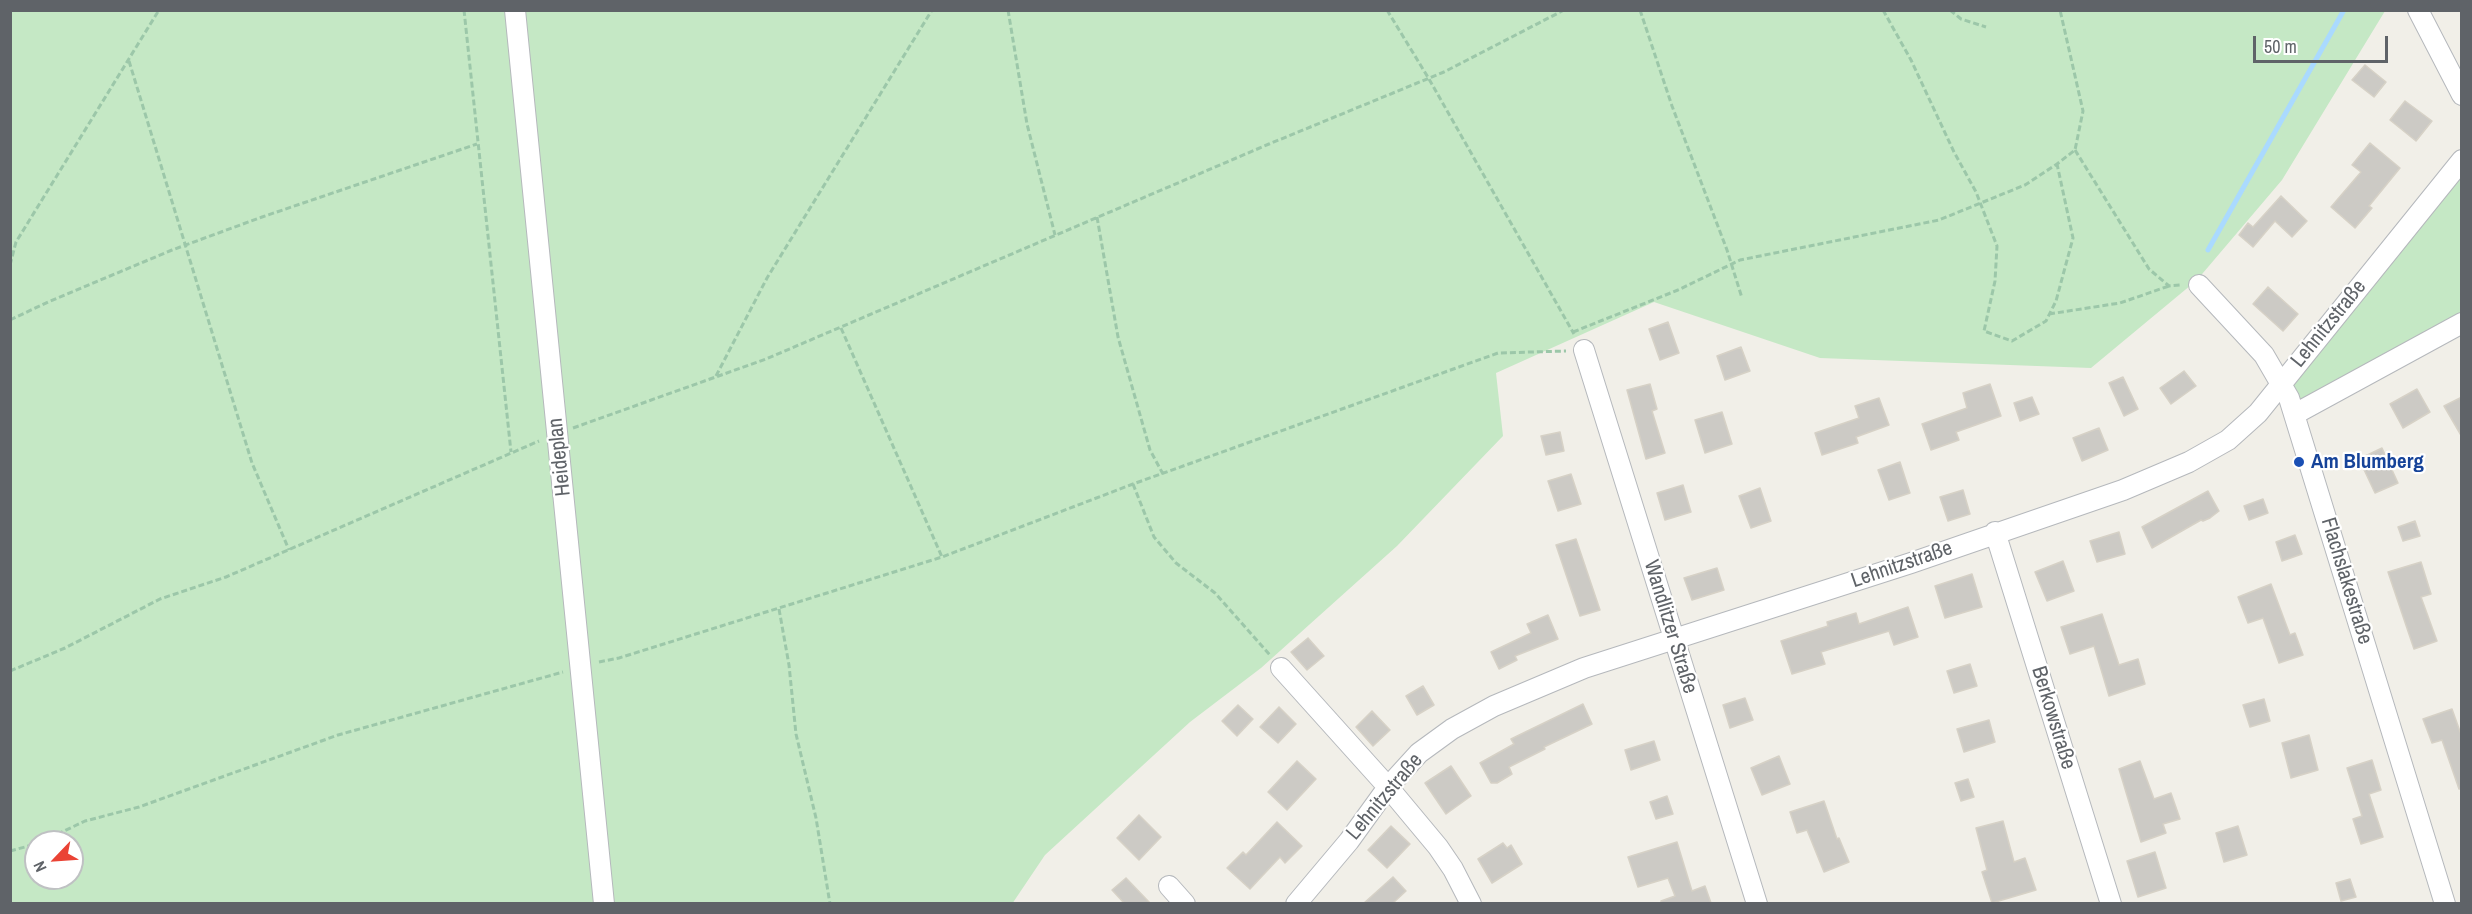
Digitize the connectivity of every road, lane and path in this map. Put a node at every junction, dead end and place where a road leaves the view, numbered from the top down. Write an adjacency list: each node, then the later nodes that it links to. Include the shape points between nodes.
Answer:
1 (159, 10): 14 (path)
2 (464, 10): 17 (path)
3 (515, 10): 39 (street, Heideplan)
4 (932, 10): 36 (path, via 767,278)
5 (1008, 10): 23 (path, via 1027,124)
6 (1387, 10): 15 (path)
7 (1564, 10): 15 (path)
8 (1640, 10): 25 (path)
9 (1883, 10): 21 (path)
10 (1950, 10): 13 (path, via 1961,20)
11 (2060, 10): 18 (path, via 2083,111)
12 (2418, 10): 16 (street)
13 (1986, 27)
14 (129, 61): 24 (path); 26 (path, via 16,242)
15 (1429, 79): 22 (path); 34 (path)
16 (2462, 95)
17 (477, 144): 24 (path); 40 (path)
18 (2075, 150): 20 (path); 28 (path, via 2149,269)
19 (2462, 160): 37 (street, Lehnitzstraße)
20 (2057, 164): 21 (path, via 2025,185); 30 (path, via 2073,238)
21 (1981, 204): 25 (path, via 1939,220); 30 (path, via 1997,246 1995,281 1984,331 2012,341 2046,321)
22 (1097, 217): 23 (path); 41 (path, via 1118,337 1150,450)
23 (1055, 235): 33 (path)
24 (185, 245): 31 (path); 44 (path, via 252,463)
25 (1731, 263): 29 (path); 34 (path, via 1678,290)
26 (10, 265)
27 (2199, 285): 28 (path); 37 (street, Flachslakestraße, via 2264,355)
28 (2169, 286): 30 (path, via 2120,303)
29 (1742, 298)
30 (2049, 314)
31 (10, 321)
32 (2462, 323): 38 (street)
33 (841, 327): 36 (path); 45 (path)
34 (1573, 332): 35 (path)
35 (1584, 350): 41 (path, via 1498,353); 47 (street, Wandlitzer Straße)
36 (715, 378): 39 (path)
37 (2282, 382): 38 (street, Flachslakestraße); 43 (street, Lehnitzstraße, via 2245,426 2189,462 2123,490)
38 (2295, 414): 61 (street, Flachslakestraße)
39 (558, 433): 40 (path); 48 (street, Heideplan)
40 (511, 452): 44 (path)
41 (1163, 474): 42 (path)
42 (1133, 484): 45 (path); 49 (path, via 1154,537 1176,563 1215,594)
43 (1995, 532): 47 (street, Lehnitzstraße); 60 (street, Berkowstraße)
44 (289, 550): 50 (path, via 160,599 65,648)
45 (942, 557): 46 (path)
46 (779, 609): 48 (path, via 619,658); 55 (path, via 796,734 816,818)
47 (1673, 639): 51 (street, Lehnitzstraße, via 1584,668 1494,706 1434,740); 59 (street, Wandlitzer Straße)
48 (580, 666): 52 (path, via 338,735); 54 (street, Heideplan)
49 (1281, 668): 51 (street)
50 (10, 671)
51 (1388, 787): 57 (street, Lehnitzstraße); 58 (street, via 1438,847)
52 (66, 830)
53 (1169, 886): 56 (street)
54 (604, 903)
55 (830, 903)
56 (1185, 903)
57 (1296, 903)
58 (1471, 903)
59 (1757, 903)
60 (2111, 903)
61 (2445, 903)

